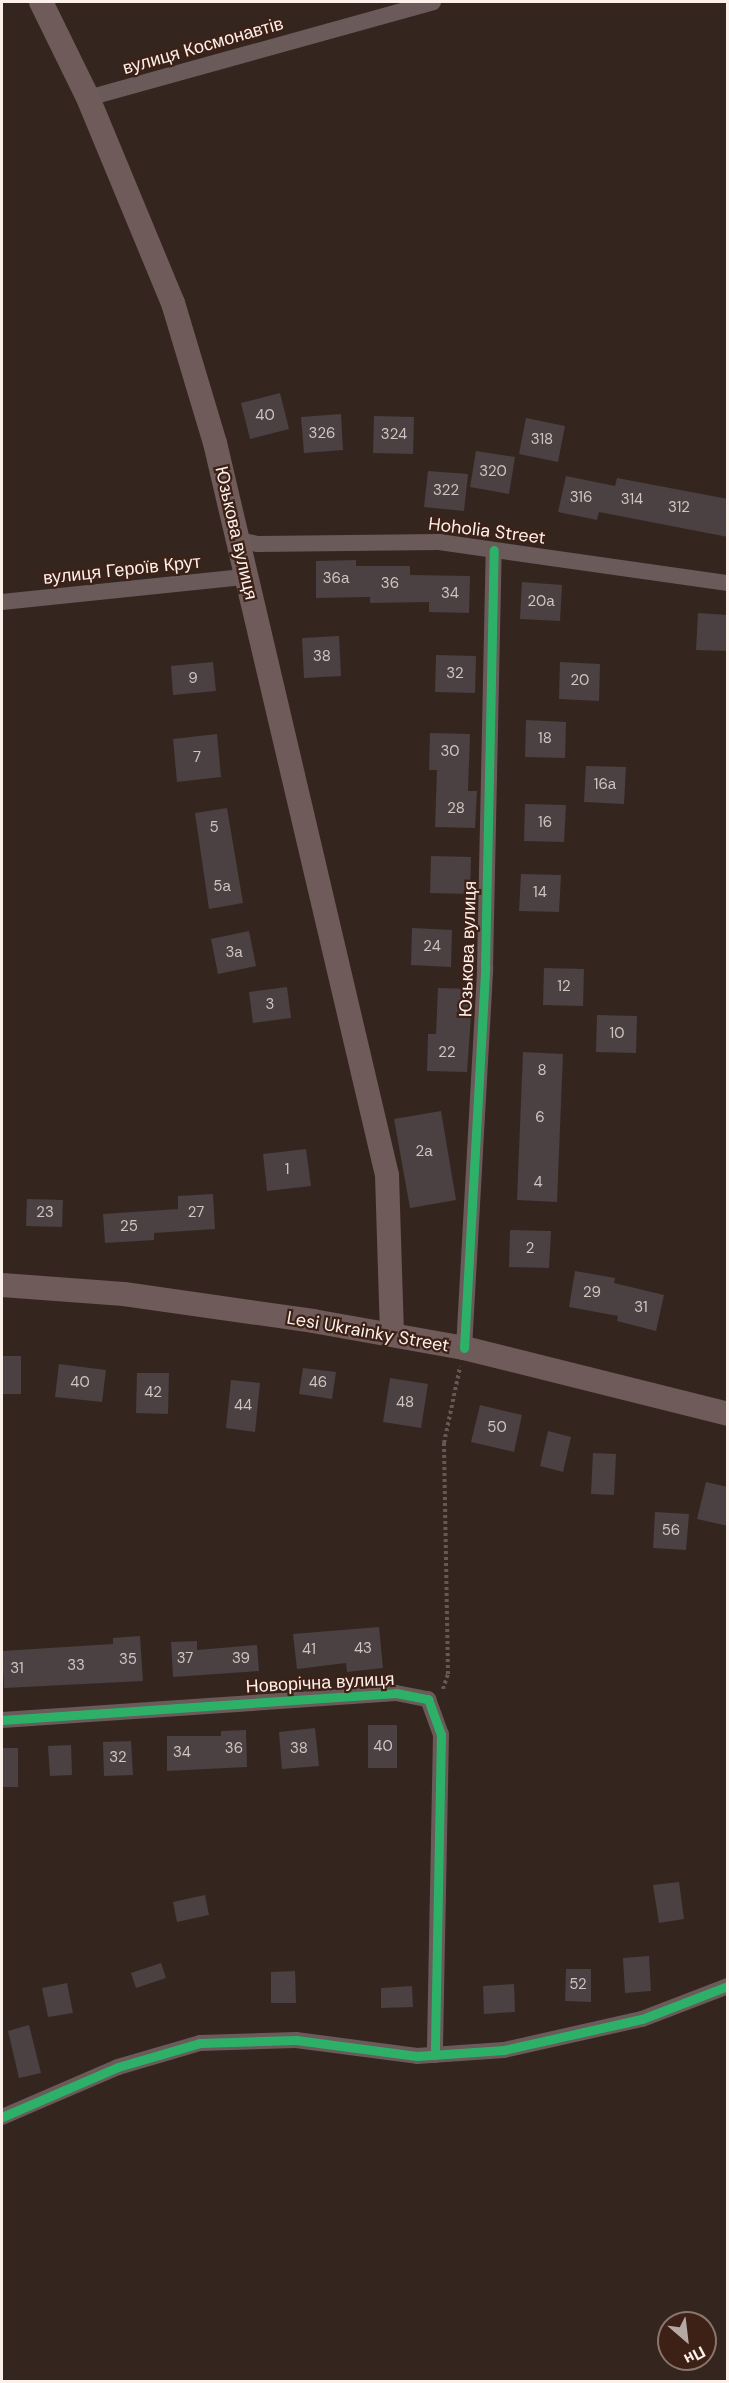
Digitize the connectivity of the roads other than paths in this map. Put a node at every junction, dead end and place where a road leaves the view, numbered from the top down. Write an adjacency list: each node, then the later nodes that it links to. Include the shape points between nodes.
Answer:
1 (41, 2): 3 (main road, Юзькова вулиця)
2 (433, 2): 3 (street, вулиця Космонавтів)
3 (88, 99): 4 (main road, Юзькова вулиця, via 173,303)
4 (240, 540): 5 (street, Hoholia Street, via 257,544 439,542); 6 (main road, Юзькова вулиця)
5 (494, 550): 7 (street, Hoholia Street); 11 (street, Юзькова вулиця, via 485,967)
6 (246, 577): 8 (street, вулиця Героїв Крут); 10 (main road, Юзькова вулиця, via 387,1175)
7 (728, 583)
8 (2, 602)
9 (2, 1285): 10 (main road, Lesi Ukrainky Street, via 124,1294)
10 (392, 1335): 11 (main road, Lesi Ukrainky Street)
11 (464, 1348): 12 (main road, Lesi Ukrainky Street)
12 (728, 1414)
13 (2, 1720): 15 (street, Новорічна вулиця, via 396,1693 428,1699 441,1734)
14 (728, 1986): 15 (street, via 642,2019 504,2050)
15 (435, 2055): 16 (street, via 296,2040 200,2043 118,2067)
16 (2, 2117)

